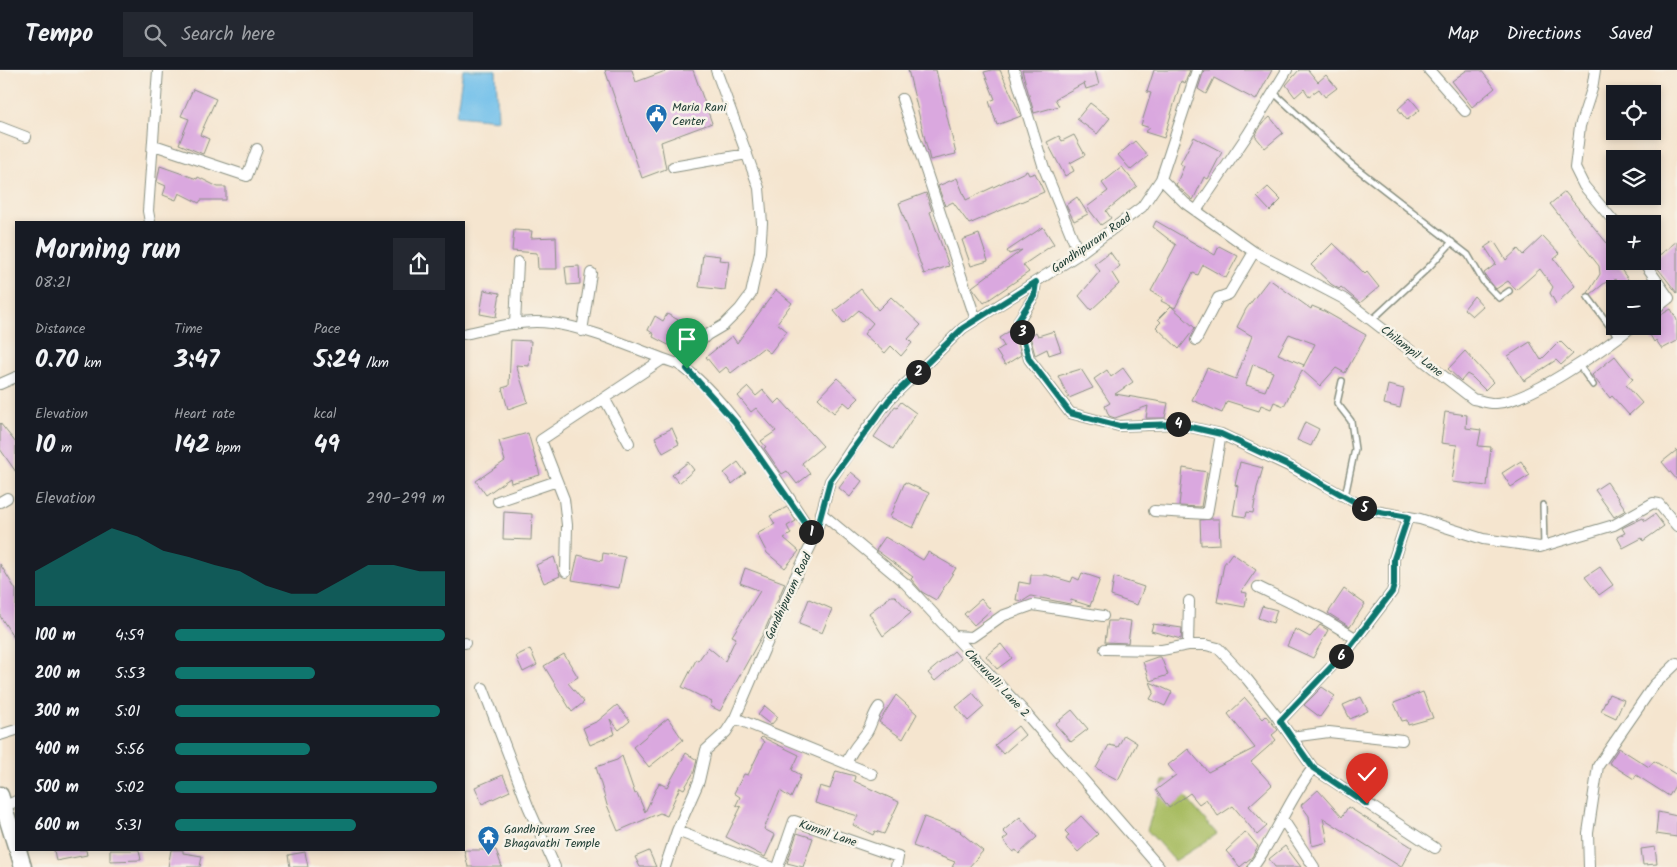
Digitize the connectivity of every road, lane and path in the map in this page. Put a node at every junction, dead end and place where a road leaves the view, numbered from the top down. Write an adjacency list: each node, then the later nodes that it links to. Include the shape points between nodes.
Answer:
1 (158, 70): 13 (street)
2 (716, 70): 15 (street)
3 (1014, 70): 23 (street, via 1044,168)
4 (1197, 70): 17 (street, Gandhipuram Road)
5 (1287, 70): 8 (street)
6 (1429, 70): 10 (street)
7 (1595, 70): 19 (street, via 1580,126 1575,168 1584,186)
8 (1272, 91): 18 (street, via 1248,134); 21 (lane, via 1351,164)
9 (902, 99): 32 (street)
10 (1464, 111)
11 (0, 127): 12 (street)
12 (26, 137)
13 (154, 144): 14 (street, via 247,176); 20 (street)
14 (258, 149)
15 (747, 154): 16 (street); 41 (street, via 759,188 762,223 751,294 724,325 707,335)
16 (673, 167)
17 (1160, 179): 18 (street, Chilampil Lane); 23 (street, Gandhipuram Road, via 1142,207)
18 (1196, 211): 22 (street, Chilampil Lane)
19 (1608, 215)
20 (150, 221)
21 (1452, 242): 28 (lane, via 1468,255 1499,298); 33 (lane)
22 (1254, 252): 33 (street, Chilampil Lane, via 1344,299); 39 (street, via 1229,294 1218,298)
23 (1079, 254): 27 (street, Gandhipuram Road)
24 (518, 262): 34 (street)
25 (1650, 270): 30 (street)
26 (591, 273): 35 (street)
27 (1036, 282): 32 (street, Gandhipuram Road); 48 (street, via 1034,296 1018,320 1029,359 1070,413 1119,426 1177,424)
28 (1509, 291)
29 (1588, 297): 38 (lane)
30 (1673, 298): 31 (street)
31 (1661, 305)
32 (976, 320): 55 (street, Gandhipuram Road, via 963,328 889,400 830,481)
33 (1372, 320): 42 (street, Chilampil Lane, via 1473,399 1494,404 1518,398)
34 (515, 324): 35 (street, via 551,323); 36 (street)
35 (582, 331): 40 (street)
36 (465, 334)
37 (1621, 335): 38 (street, Chilampil Lane)
38 (1618, 337): 42 (street, Chilampil Lane, via 1596,355)
39 (1196, 340)
40 (664, 359): 41 (street); 47 (street)
41 (678, 364): 58 (street, via 708,390 735,422)
42 (1578, 364): 46 (lane)
43 (15, 377): 45 (street)
44 (1342, 381): 51 (lane, via 1337,403 1351,421 1354,449)
45 (0, 384)
46 (1593, 385)
47 (604, 398): 49 (street); 50 (street, via 542,440)
48 (1221, 434): 51 (street, via 1292,467); 54 (street, via 1207,514)
49 (629, 443)
50 (557, 481): 52 (street); 60 (street, via 564,499 567,525)
51 (1345, 497): 56 (street, via 1369,510)
52 (498, 501)
53 (1543, 505): 59 (lane)
54 (1154, 510)
55 (821, 513): 58 (street, Gandhipuram Road); 64 (street, Cheruvalli Lane 2, via 906,584)
56 (1408, 517): 59 (street, via 1483,539); 65 (street, via 1394,559 1394,588)
57 (1677, 526): 59 (street, via 1658,504 1653,503 1614,525)
58 (815, 537): 71 (street, Gandhipuram Road)
59 (1544, 546)
60 (566, 572)
61 (1258, 587): 65 (street)
62 (1189, 600): 66 (street)
63 (1104, 616): 64 (street, via 1033,605 1002,616 972,637)
64 (953, 636): 93 (street, Cheruvalli Lane 2, via 1021,708)
65 (1357, 639): 72 (street)
66 (1188, 645): 67 (street, via 1162,650); 72 (street, via 1218,648)
67 (1105, 649)
68 (1677, 663): 96 (street, via 1654,685 1598,766 1588,833)
69 (483, 688): 88 (street)
70 (879, 707): 77 (street, via 868,731 852,750)
71 (735, 718): 77 (street); 83 (street, Gandhipuram Road, via 726,732 706,750 699,781)
72 (1280, 721): 75 (street)
73 (15, 730): 74 (street)
74 (0, 735)
75 (1292, 737): 76 (street, via 1329,732); 78 (street)
76 (1402, 740)
77 (847, 762): 79 (street)
78 (1313, 768): 81 (street); 85 (street)
79 (872, 774)
80 (7, 801): 82 (main road)
81 (1282, 818): 94 (street, via 1272,840); 95 (street)
82 (13, 827): 84 (main road)
83 (677, 830): 89 (street, Gandhipuram Road); 90 (street)
84 (15, 840)
85 (1435, 848)
86 (18, 851): 87 (main road)
87 (23, 867)
88 (555, 867)
89 (665, 867)
90 (771, 867)
91 (778, 867): 92 (street, Kunnil Lane, via 794,821 898,858)
92 (896, 867)
93 (1159, 867)
94 (1253, 867)
95 (1314, 867)
96 (1588, 867)

